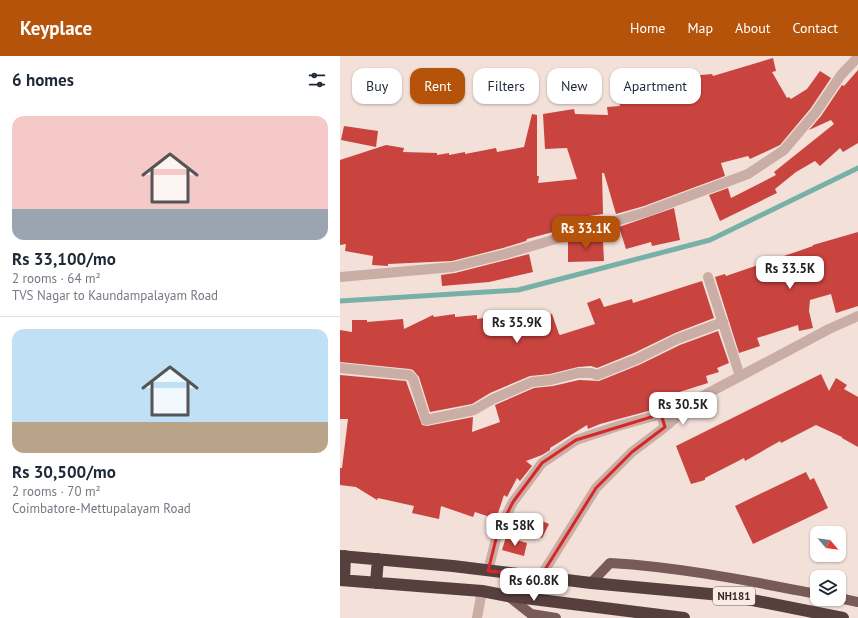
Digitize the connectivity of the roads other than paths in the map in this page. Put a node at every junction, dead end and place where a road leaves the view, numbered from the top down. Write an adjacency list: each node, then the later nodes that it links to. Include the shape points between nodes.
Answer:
1 (858, 57): 2 (street, via 784,150 748,174 646,212 505,254 453,267)
2 (340, 277)
3 (708, 277): 5 (street)
4 (858, 316): 7 (street)
5 (723, 322): 6 (street, via 677,339 638,359 597,375 578,373 532,382 474,410 426,420 413,380 409,376); 7 (street)
6 (340, 368)
7 (740, 376): 8 (street, via 699,398)
8 (665, 427): 11 (street, via 661,414 618,426 576,440 542,463 514,502 498,531); 12 (street, via 632,452 596,488)
9 (342, 556): 10 (highway); 13 (highway)
10 (378, 559): 11 (highway); 14 (highway)
11 (488, 571): 12 (highway)
12 (541, 576): 15 (highway)
13 (342, 580): 14 (highway)
14 (376, 583): 16 (highway)
15 (591, 583): 17 (main road, via 610,563 634,564 719,575); 24 (highway, NH181, via 732,596)
16 (482, 591): 18 (highway); 21 (street)
17 (810, 593)
18 (508, 596): 22 (main road, via 531,614); 23 (highway)
19 (846, 599): 20 (main road)
20 (858, 602)
21 (477, 618)
22 (556, 618)
23 (684, 618)
24 (843, 618)

